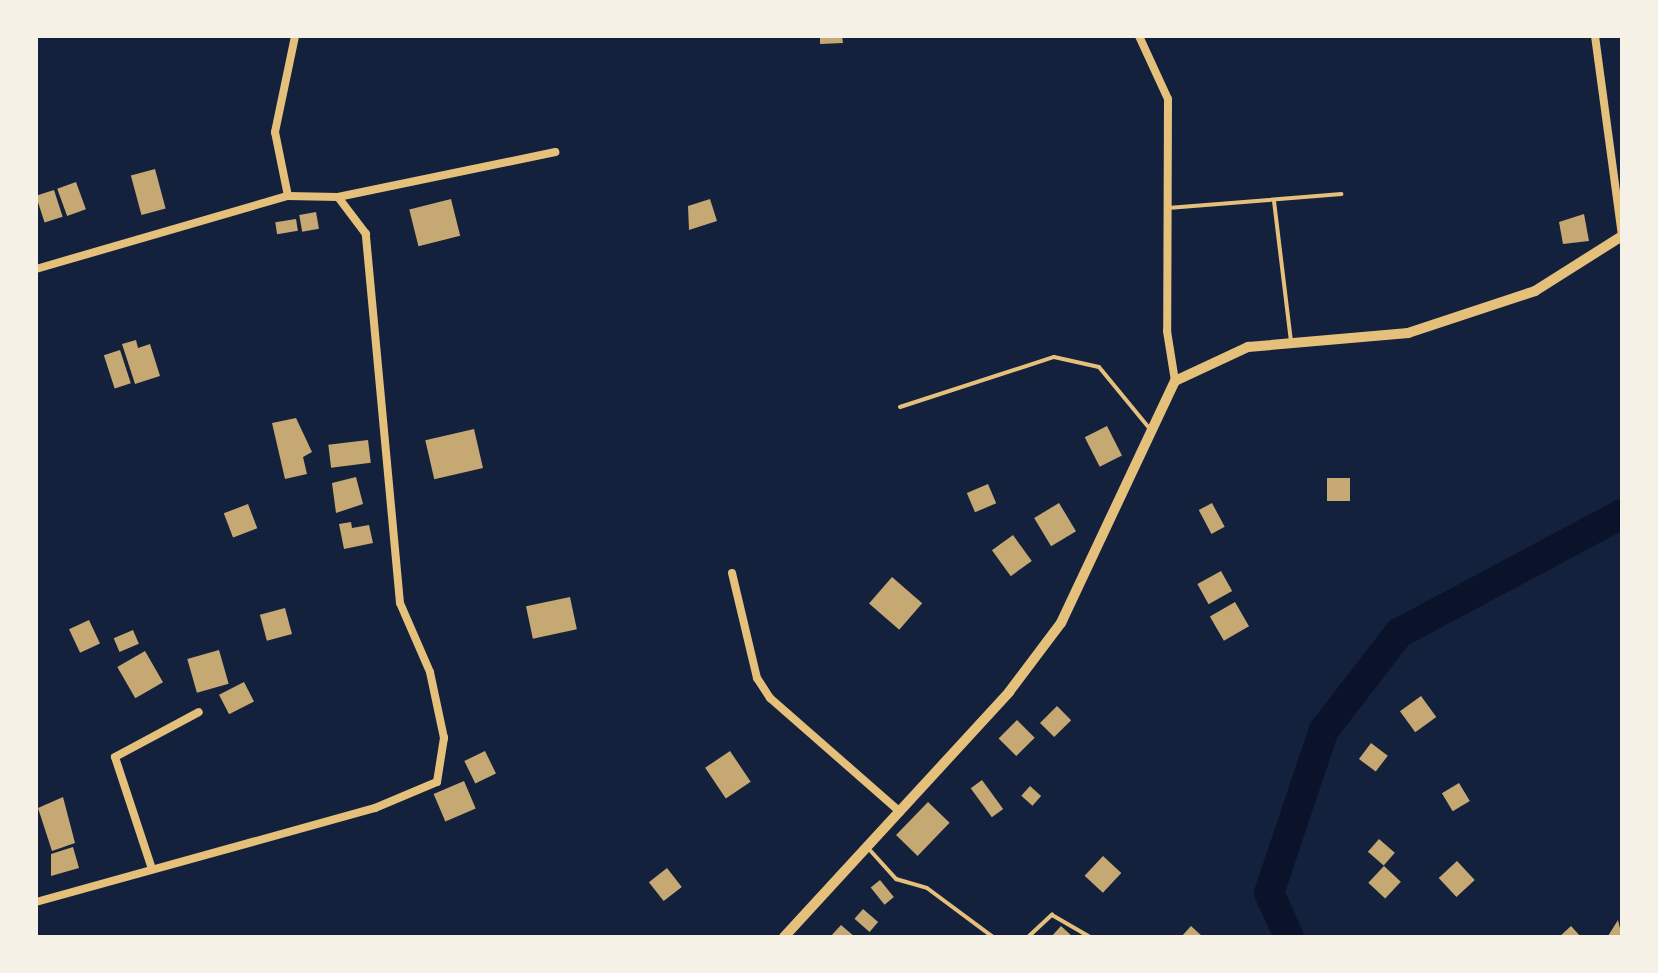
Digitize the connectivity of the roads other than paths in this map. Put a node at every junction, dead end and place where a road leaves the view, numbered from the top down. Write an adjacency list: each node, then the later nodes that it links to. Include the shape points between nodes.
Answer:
1 (295, 36): 6 (street, via 275,132)
2 (1139, 36): 9 (street, via 1168,99)
3 (1595, 36): 10 (street)
4 (555, 152): 7 (street)
5 (1341, 194): 8 (lane)
6 (288, 196): 7 (street); 11 (street)
7 (338, 197): 20 (street, via 366,234 400,603 430,672 445,762 437,782 375,808)
8 (1274, 201): 9 (lane); 12 (lane)
9 (1168, 208): 13 (street, via 1167,331)
10 (1622, 236): 12 (street, via 1535,291 1408,333)
11 (36, 269)
12 (1291, 343): 13 (street, via 1248,347)
13 (1175, 381): 15 (street)
14 (900, 407): 15 (lane, via 1054,357 1099,367)
15 (1152, 431): 18 (street, via 1061,623)
16 (732, 573): 18 (street, via 757,678 770,698)
17 (199, 712): 20 (street, via 115,757)
18 (900, 812): 19 (street)
19 (868, 848): 22 (street); 23 (lane, via 896,879 927,888)
20 (152, 869): 21 (street)
21 (36, 902)
22 (784, 937)
23 (993, 937)
24 (1028, 937): 25 (lane, via 1052,915)
25 (1090, 937)

